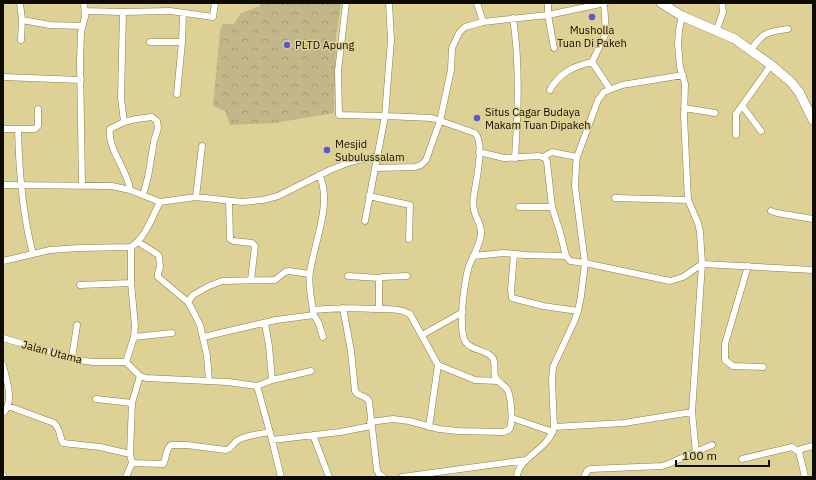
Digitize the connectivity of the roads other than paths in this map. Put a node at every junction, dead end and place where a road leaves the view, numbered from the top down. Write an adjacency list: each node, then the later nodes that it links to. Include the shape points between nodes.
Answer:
1 (20, 3): 17 (street)
2 (84, 3): 11 (street)
3 (215, 3): 13 (street, via 213,17)
4 (346, 3): 39 (street, via 338,71 339,115)
5 (390, 3): 39 (street, via 391,40)
6 (477, 3): 18 (street)
7 (548, 3): 14 (street)
8 (604, 3): 14 (street); 27 (street, via 606,33)
9 (662, 3): 15 (street)
10 (722, 3): 21 (street, via 723,12)
11 (84, 11): 12 (street); 19 (street)
12 (123, 12): 13 (street); 42 (street, via 121,98)
13 (183, 13): 24 (street)
14 (548, 15): 16 (street); 25 (street)
15 (682, 16): 21 (street); 29 (street, via 678,59)
16 (513, 18): 18 (street); 52 (street, via 517,51)
17 (22, 20): 19 (street, via 50,25); 22 (street)
18 (483, 22): 41 (street, via 464,27 454,41 451,70)
19 (82, 26): 31 (street)
20 (788, 29): 26 (street, via 763,34)
21 (716, 32): 26 (street, via 735,39)
22 (21, 40)
23 (150, 42): 24 (street)
24 (182, 42): 34 (street)
25 (554, 48)
26 (751, 50): 28 (street)
27 (592, 62): 32 (street); 33 (street, via 563,73)
28 (771, 65): 35 (street); 40 (street, via 799,92)
29 (683, 75): 32 (street); 36 (street)
30 (3, 78): 31 (street)
31 (81, 80): 57 (street)
32 (610, 89): 50 (street, via 600,96)
33 (550, 90)
34 (177, 94)
35 (743, 107): 45 (street); 46 (street, via 736,114)
36 (684, 108): 38 (street); 63 (street)
37 (38, 109): 44 (street, via 36,129)
38 (715, 113)
39 (385, 116): 41 (street, via 424,117); 49 (street)
40 (813, 118)
41 (440, 121): 48 (street, via 476,134); 53 (street, via 426,160 421,164 415,167)
42 (124, 122): 58 (street, via 112,127 110,132); 59 (street, via 149,117 157,120 158,128)
43 (3, 129): 44 (street)
44 (18, 129): 56 (street)
45 (761, 131)
46 (736, 135)
47 (202, 146): 61 (street)
48 (479, 152): 52 (street); 76 (street, via 473,204 481,229 479,244)
49 (378, 156): 53 (street); 54 (street, via 350,162)
50 (577, 156): 51 (street, via 552,152); 79 (street, via 575,186)
51 (543, 157): 52 (street); 67 (street, via 547,162)
52 (515, 158)
53 (376, 168): 60 (street)
54 (319, 175): 64 (street, via 278,196 253,201); 83 (street, via 324,186 325,203)
55 (3, 186): 56 (street)
56 (20, 186): 57 (street); 74 (street)
57 (82, 186): 58 (street, via 112,186)
58 (130, 190): 59 (street)
59 (143, 195): 65 (street)
60 (369, 196): 70 (street); 71 (street, via 410,205)
61 (196, 197): 64 (street); 65 (street)
62 (615, 198): 63 (street)
63 (688, 200): 80 (street, via 700,232)
64 (229, 201): 87 (street, via 230,239 252,243 255,246)
65 (160, 202): 72 (street)
66 (519, 207): 67 (street)
67 (552, 207): 77 (street)
68 (771, 211): 69 (street)
69 (813, 219)
70 (365, 221)
71 (409, 239)
72 (138, 242): 73 (street); 90 (street, via 159,256 159,279)
73 (131, 247): 74 (street, via 50,250); 88 (street)
74 (33, 254): 78 (street)
75 (514, 254): 76 (street); 77 (street); 94 (street, via 512,298)
76 (473, 256): 93 (street, via 466,278)
77 (566, 256): 79 (street, via 570,261)
78 (3, 262)
79 (585, 263): 80 (street, via 670,281 683,278); 94 (street)
80 (702, 264): 81 (street); 118 (street)
81 (748, 266): 82 (street); 108 (street, via 725,344 725,360 733,366)
82 (813, 270)
83 (309, 274): 87 (street, via 289,271 275,280); 95 (street)
84 (348, 276): 86 (street)
85 (407, 276): 86 (street)
86 (380, 278): 92 (street)
87 (251, 280): 90 (street, via 222,281 193,295)
88 (131, 283): 89 (street); 100 (street)
89 (80, 285)
90 (188, 302): 101 (street)
91 (343, 308): 92 (street); 95 (street); 121 (street, via 351,351 354,391 368,400)
92 (379, 309): 99 (street, via 400,310 410,314)
93 (463, 312): 99 (street); 113 (street, via 464,340 473,348 492,357)
94 (578, 312): 123 (street, via 553,367)
95 (313, 313): 96 (street); 102 (street)
96 (265, 324): 101 (street); 111 (street)
97 (77, 325): 104 (street)
98 (172, 333): 100 (street)
99 (422, 335): 107 (street)
100 (134, 337): 105 (street)
101 (203, 337): 112 (street, via 208,356)
102 (322, 337)
103 (3, 338): 104 (street, Jalan Utama)
104 (72, 358): 105 (street, Jalan Utama, via 93,362)
105 (126, 362): 110 (street)
106 (3, 365): 117 (street, via 9,393)
107 (438, 365): 113 (street, via 475,380); 122 (street)
108 (763, 367)
109 (311, 371): 111 (street)
110 (140, 376): 112 (street, via 152,379); 116 (street)
111 (272, 380): 114 (street)
112 (209, 381): 114 (street)
113 (498, 381): 120 (street, via 507,388)
114 (257, 386): 124 (street)
115 (96, 399): 116 (street)
116 (132, 403): 131 (street)
117 (8, 406): 119 (street); 131 (street, via 54,423 59,429 63,443 100,446)
118 (692, 412): 123 (street, via 624,423); 130 (street)
119 (3, 413)
120 (512, 418): 122 (street, via 510,428 503,432 458,431); 123 (street)
121 (371, 424): 122 (street, via 393,419); 125 (street); 138 (street, via 377,470)
122 (429, 427)
123 (554, 430): 133 (street, via 545,444)
124 (270, 432): 126 (street); 134 (street, via 243,438 226,450 172,445 168,448 163,464)
125 (313, 435): 126 (street); 137 (street)
126 (272, 440): 136 (street)
127 (712, 445): 130 (street)
128 (813, 446): 129 (street)
129 (799, 452): 132 (street, via 792,448); 142 (street)
130 (696, 453): 141 (street, via 662,466 590,469)
131 (130, 454): 134 (street)
132 (742, 459)
133 (526, 460): 139 (street); 140 (street)
134 (132, 463): 135 (street)
135 (126, 477)
136 (281, 477)
137 (329, 477)
138 (382, 477)
139 (402, 477)
140 (517, 477)
141 (584, 477)
142 (805, 477)

